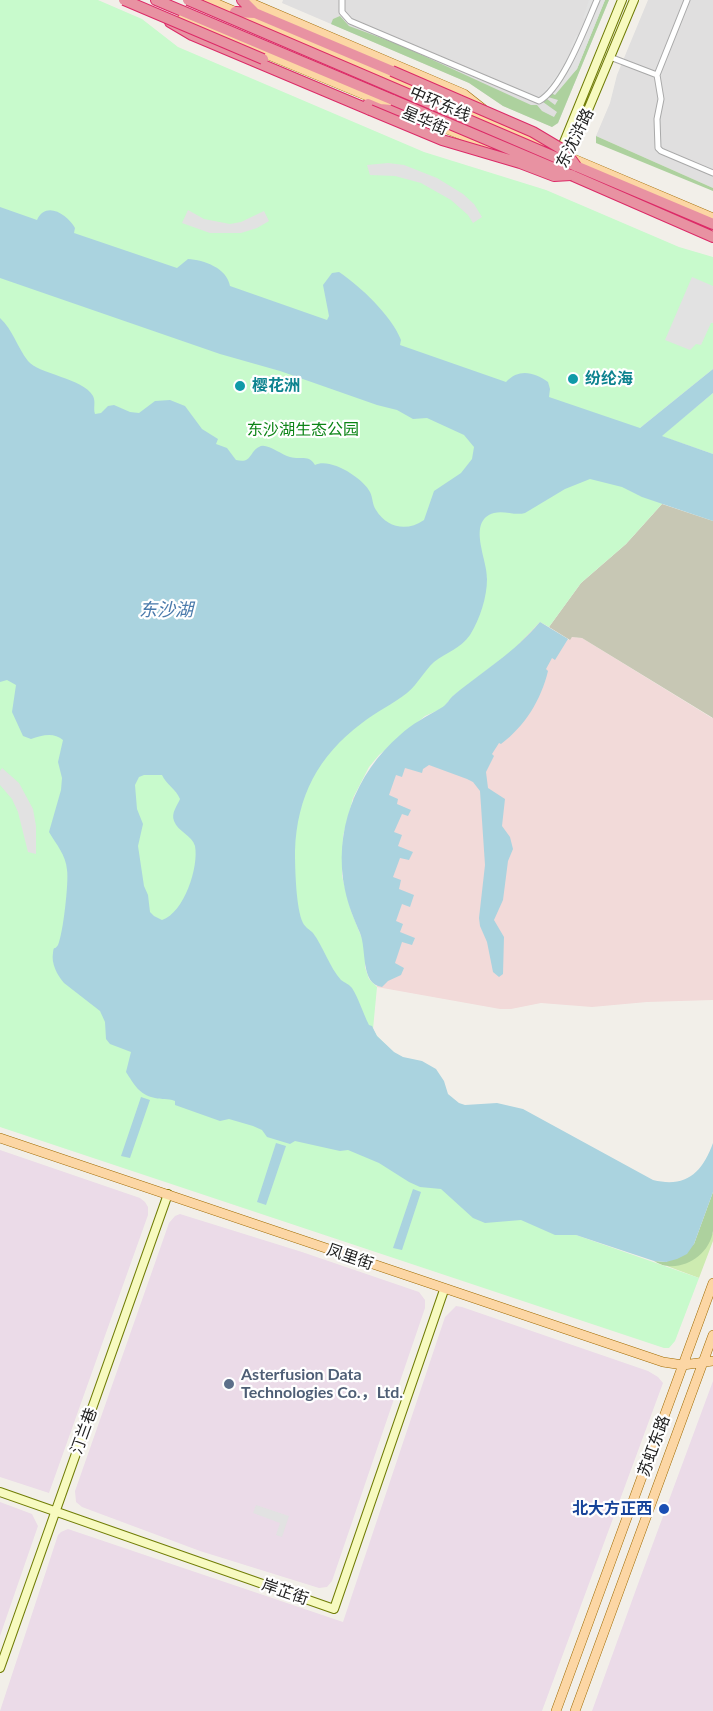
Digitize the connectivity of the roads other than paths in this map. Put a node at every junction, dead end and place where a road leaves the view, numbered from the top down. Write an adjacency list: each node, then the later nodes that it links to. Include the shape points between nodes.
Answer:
1 (124, 0): 16 (highway, bridge, via 380,109)
2 (138, 0): 11 (main road, 星华街)
3 (188, 0): 19 (highway, 中环东线, bridge)
4 (208, 0): 12 (main road, 星华街)
5 (243, 0): 13 (highway); 17 (main road, via 464,94)
6 (342, 0): 7 (street, via 342,12 350,21 539,101 574,55)
7 (597, 0)
8 (622, 0): 18 (street, 东沈浒路)
9 (634, 0): 14 (street, 东沈浒路)
10 (687, 0): 15 (street)
11 (154, 3): 16 (main road, 星华街); 19 (highway, 中环东线, bridge); 19 (highway, bridge, via 185,32 442,140 554,176)
12 (235, 12): 13 (highway); 17 (main road, 星华街)
13 (255, 14): 19 (highway, bridge, via 533,132 565,151)
14 (610, 57): 15 (street); 18 (street, 东沈浒路)
15 (657, 75): 20 (street, via 661,99 658,148)
16 (401, 111): 21 (main road, 星华街)
17 (497, 123): 18 (main road, 星华街)
18 (564, 154): 21 (street, 东沈浒路); 22 (main road, 星华街)
19 (574, 171): 23 (highway, 中环东线); 24 (highway, 中环东线)
20 (713, 173)
21 (558, 174): 25 (main road, 星华街)
22 (713, 218)
23 (713, 224)
24 (713, 237)
25 (713, 242)
26 (0, 1138): 27 (main road, 凤里街)
27 (168, 1194): 29 (main road, 凤里街); 35 (street, 汀兰巷)
28 (713, 1282): 33 (main road, 苏虹东路)
29 (444, 1290): 33 (main road, 凤里街, via 663,1362); 35 (street, 岸芷街, via 334,1610)
30 (713, 1335): 32 (main road, 苏虹东路)
31 (713, 1361): 32 (main road, 凤里街)
32 (702, 1362): 33 (main road, 凤里街); 38 (main road, 苏虹东路)
33 (683, 1365): 37 (main road, 苏虹东路)
34 (0, 1492): 35 (street, 岸芷街)
35 (55, 1511): 36 (street, 汀兰巷)
36 (0, 1668)
37 (556, 1711)
38 (575, 1711)

